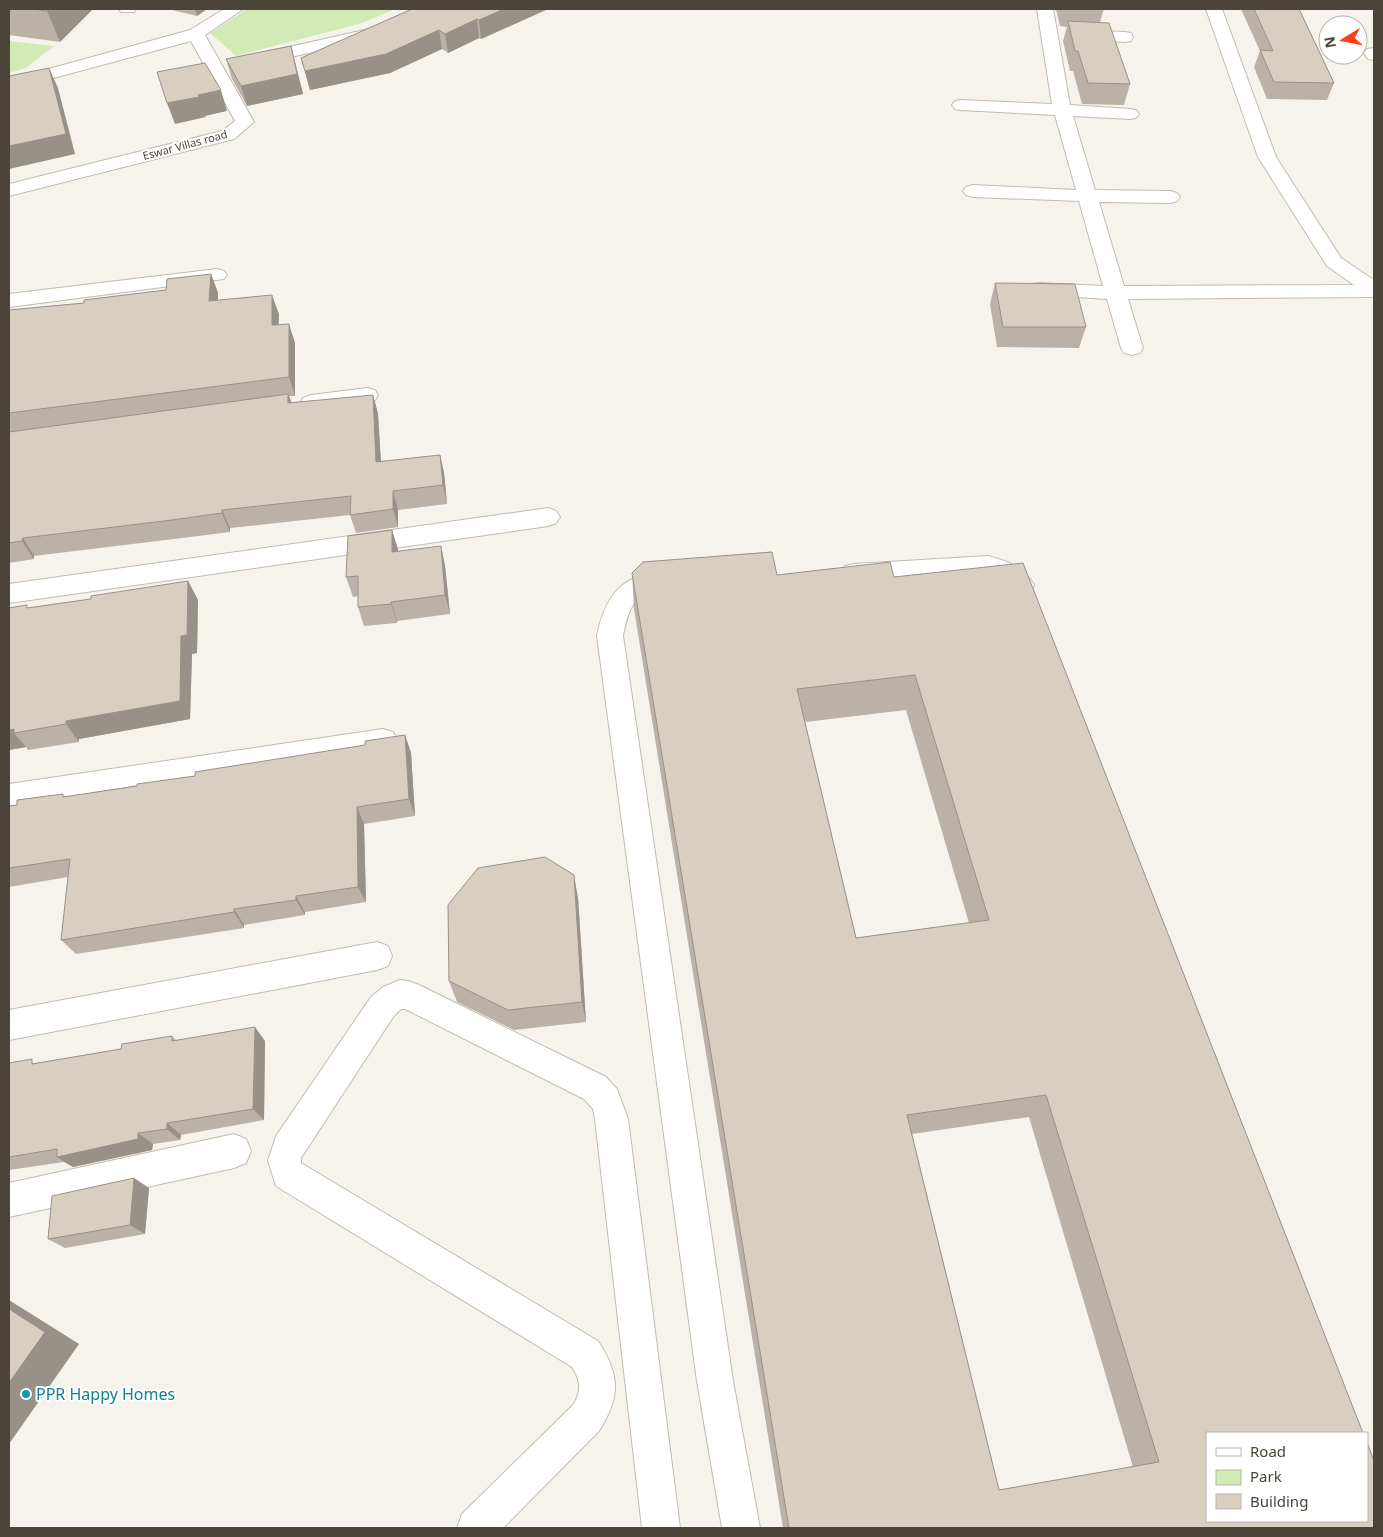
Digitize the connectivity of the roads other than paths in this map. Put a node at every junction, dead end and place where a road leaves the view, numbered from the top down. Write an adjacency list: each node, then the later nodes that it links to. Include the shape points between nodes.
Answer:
1 (235, 9): 6 (street)
2 (434, 9): 8 (street, via 374,33)
3 (1045, 9): 5 (street)
4 (1214, 9): 19 (street, via 1267,157 1334,262)
5 (1048, 33): 7 (street); 11 (street)
6 (196, 34): 8 (street, Eswar Villas road); 9 (street)
7 (1124, 37)
8 (216, 69): 13 (street, Eswar Villas road, via 245,122 228,135)
9 (9, 86)
10 (962, 105): 11 (street)
11 (1062, 110): 12 (street); 15 (street)
12 (1130, 114)
13 (9, 190)
14 (972, 191): 15 (street)
15 (1086, 196): 16 (street); 20 (street)
16 (1170, 197)
17 (217, 275): 21 (street)
18 (1024, 288): 20 (street)
19 (1374, 290): 20 (street)
20 (1116, 293): 22 (street)
21 (9, 301)
22 (1132, 348)
23 (367, 395): 24 (street)
24 (289, 405)
25 (548, 517): 28 (street)
26 (830, 574): 29 (street, via 988,565 1005,570 1019,582)
27 (692, 582): 40 (street, via 642,585 626,595 615,610 610,636 715,1381)
28 (9, 594)
29 (1036, 608)
30 (383, 740): 31 (street)
31 (9, 796)
32 (377, 956): 33 (street)
33 (9, 1024)
34 (234, 1151): 35 (street)
35 (9, 1200)
36 (643, 1380): 37 (street); 37 (street, via 610,1107 604,1096 595,1088 408,995 399,994 382,1007 288,1148 284,1165 288,1174 585,1354 594,1367); 39 (street)
37 (600, 1387): 38 (street, via 595,1406 586,1418)
38 (476, 1528)
39 (661, 1528)
40 (741, 1528)

